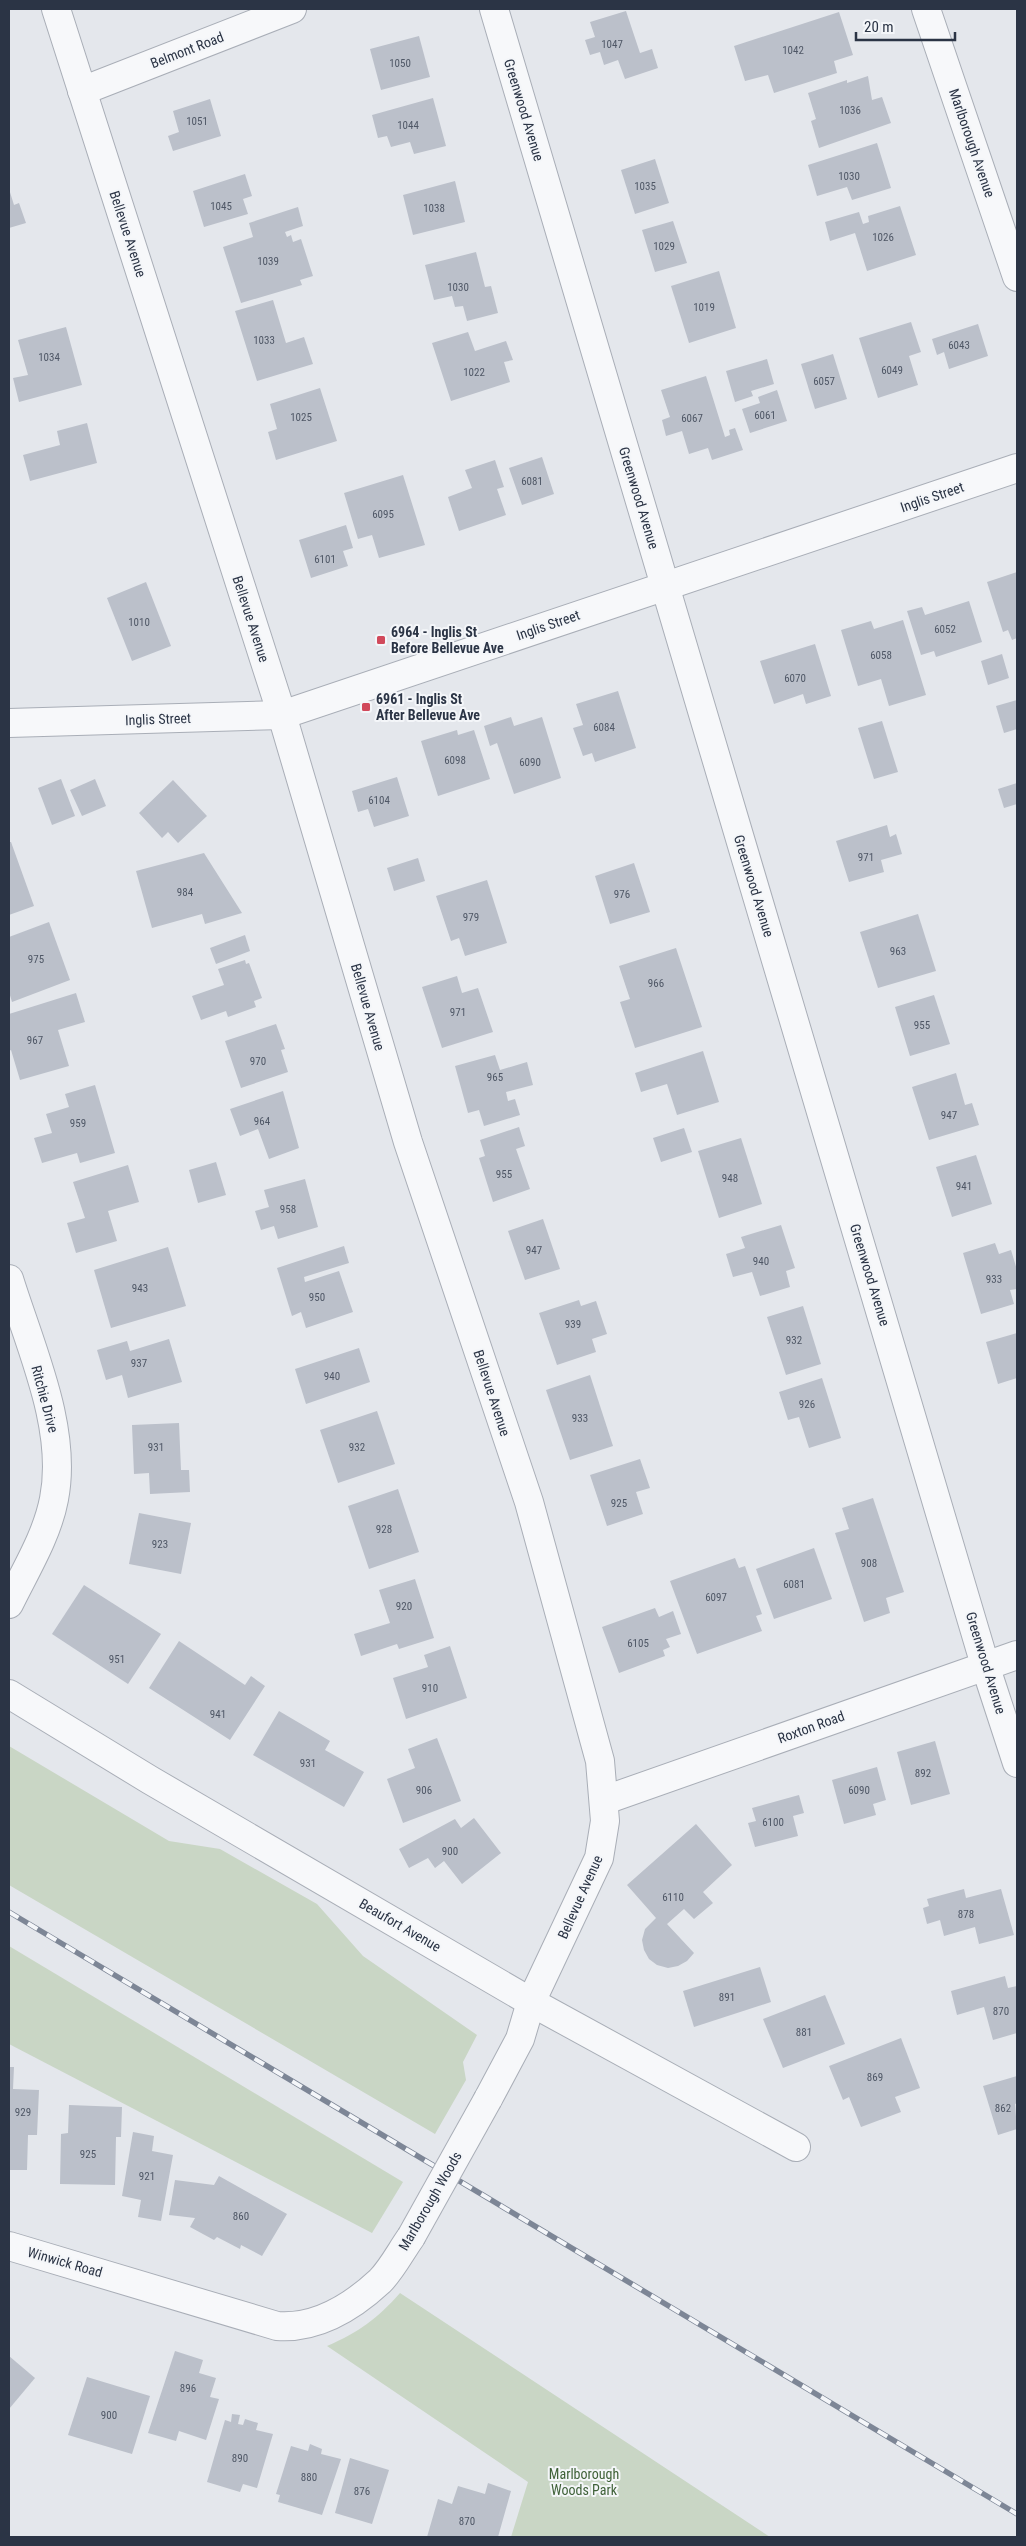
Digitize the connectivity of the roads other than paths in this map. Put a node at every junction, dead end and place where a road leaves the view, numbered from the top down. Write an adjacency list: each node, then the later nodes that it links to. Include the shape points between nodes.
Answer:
1 (56, 9): 5 (street, Bellevue Avenue)
2 (292, 9): 5 (street, Belmont Road)
3 (494, 9): 8 (street, Greenwood Avenue)
4 (926, 9): 6 (street, Marlborough Avenue)
5 (82, 91): 9 (street, Bellevue Avenue)
6 (1017, 277)
7 (1017, 468): 8 (street, Inglis Street)
8 (665, 586): 9 (street, Inglis Street); 14 (street, Greenwood Avenue)
9 (282, 715): 10 (street, Inglis Street); 17 (street, Bellevue Avenue, via 408,1142 528,1502 600,1761)
10 (9, 723)
11 (9, 1279): 12 (street, Ritchie Drive, via 52,1416 57,1469 54,1500 46,1527)
12 (9, 1604)
13 (1017, 1655): 14 (street, Roxton Road)
14 (985, 1665): 16 (street, Greenwood Avenue); 17 (street, Roxton Road)
15 (9, 1694): 18 (street, Beaufort Avenue)
16 (1017, 1763)
17 (605, 1800): 18 (street, Bellevue Avenue, via 599,1858)
18 (531, 2002): 19 (street, Beaufort Avenue); 21 (street, Marlborough Woods, bridge, via 520,2039 412,2237 381,2280 348,2306 321,2319 290,2327 277,2326)
19 (796, 2147)
20 (9, 2246): 21 (street, Winwick Road)
21 (121, 2278)

